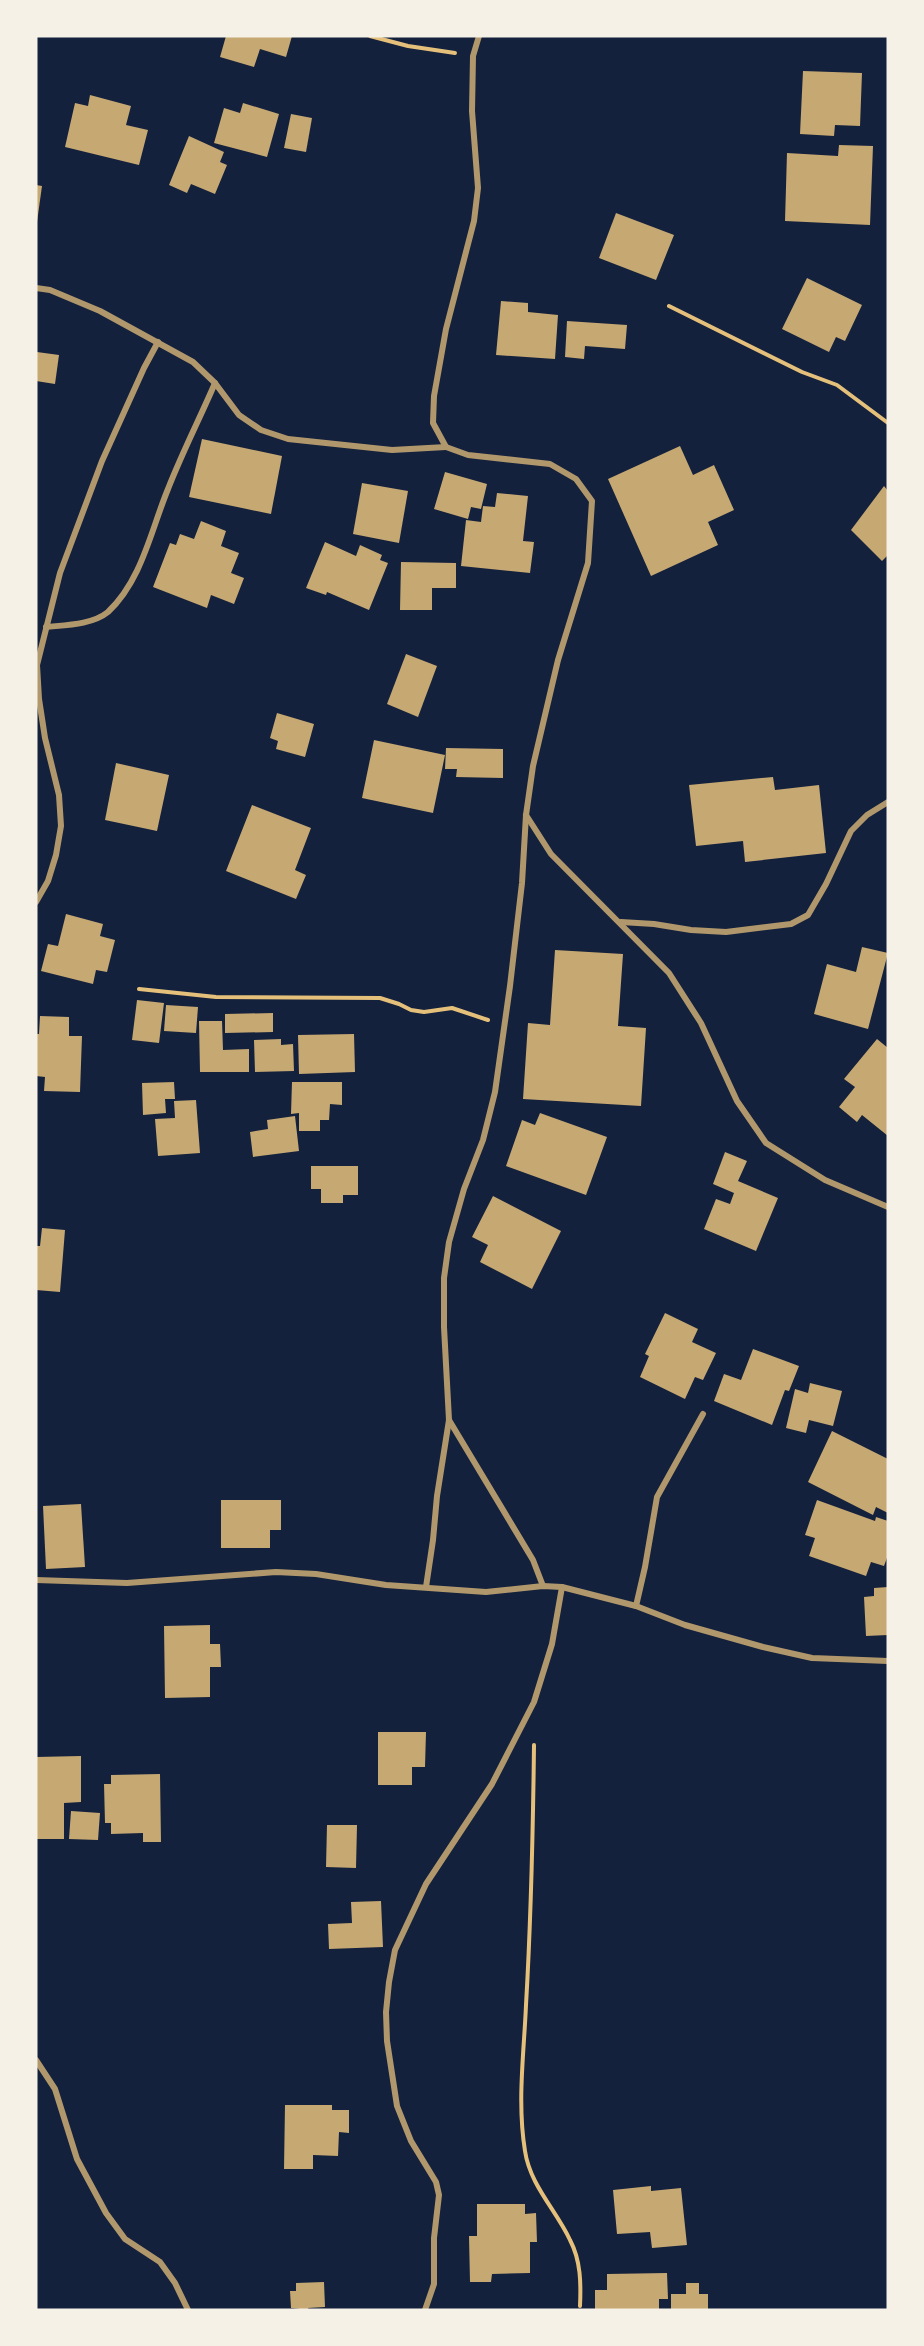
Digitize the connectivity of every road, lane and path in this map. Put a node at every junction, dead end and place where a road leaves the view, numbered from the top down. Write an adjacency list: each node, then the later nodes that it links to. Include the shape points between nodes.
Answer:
1 (370, 36): 3 (path)
2 (479, 36): 3 (street)
3 (473, 56): 9 (street, via 472,111 478,189 434,396 433,423)
4 (36, 288): 6 (street, via 100,311)
5 (669, 306): 8 (path, via 802,372 837,385)
6 (158, 342): 7 (street, via 193,362); 10 (street, via 102,461 60,573)
7 (215, 383): 9 (street, via 239,415 261,430 288,439 392,450); 10 (street, via 169,486 141,566 121,595 107,613 88,621)
8 (888, 423)
9 (446, 447): 12 (street, via 468,455 549,464 576,479 592,501 588,563 545,710)
10 (46, 627): 13 (street, via 37,665 39,699 59,795 61,826 48,881)
11 (888, 802): 14 (street, via 867,814 851,831 808,915 791,924 726,932)
12 (526, 815): 14 (street, via 551,854); 16 (street)
13 (36, 902)
14 (621, 922): 17 (street, via 669,972 701,1023 737,1101 766,1143 825,1180)
15 (139, 990): 16 (path, via 216,997 380,998 424,1012 452,1008)
16 (506, 1026): 19 (street, via 483,1140 449,1242 444,1327)
17 (888, 1207)
18 (703, 1414): 24 (street, via 657,1497)
19 (449, 1420): 21 (street, via 532,1560); 22 (street)
20 (36, 1580): 22 (street, via 127,1583 276,1572)
21 (543, 1586): 22 (street, via 486,1592); 23 (street)
22 (426, 1587)
23 (562, 1587): 24 (street); 30 (street, via 552,1644 534,1702 492,1784 426,1884 395,1950 386,2012 397,2106 439,2195 434,2284)
24 (636, 1606): 25 (street, via 685,1625 812,1658)
25 (888, 1661)
26 (534, 1737): 28 (path, via 522,2126 525,2153 534,2179 578,2260)
27 (36, 2060): 29 (street, via 55,2089 77,2159 106,2213 125,2240 160,2262 176,2283)
28 (580, 2306)
29 (188, 2310)
30 (425, 2310)

